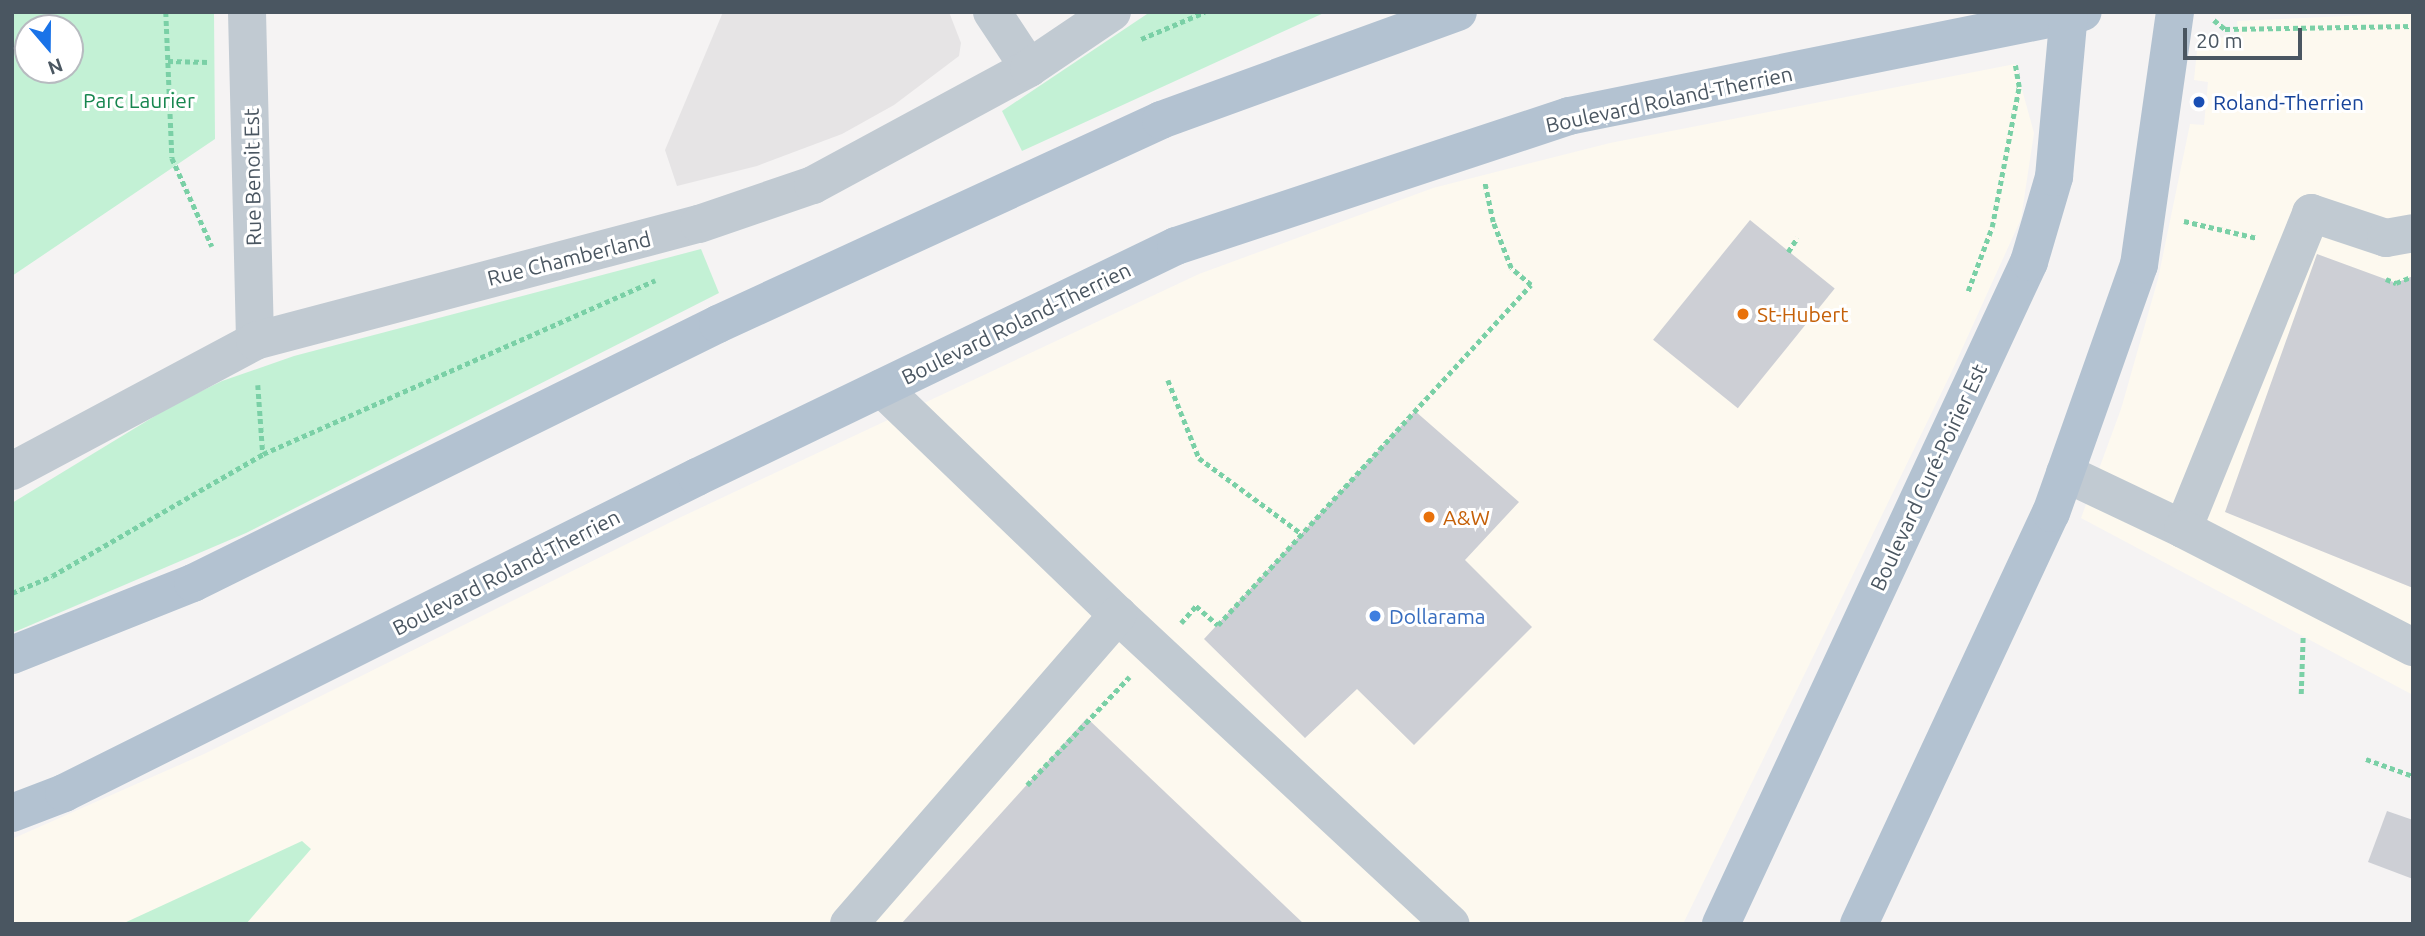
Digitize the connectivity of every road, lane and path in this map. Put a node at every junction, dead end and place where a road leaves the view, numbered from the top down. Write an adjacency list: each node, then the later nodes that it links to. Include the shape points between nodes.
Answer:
1 (247, 12): 16 (street, Rue Benoit Est)
2 (992, 12): 10 (street)
3 (1112, 12): 10 (street, Rue Chamberland)
4 (1458, 12): 29 (main road, via 1161,120 718,324 193,583)
5 (2175, 12): 21 (main road, via 2139,265)
6 (2205, 12): 8 (path, via 2225,29)
7 (2074, 13): 9 (main road, Boulevard Roland-Therrien); 37 (main road, Boulevard Curé-Poirier Est, via 2054,177 2029,262)
8 (2413, 26)
9 (2009, 27): 11 (main road, Boulevard Roland-Therrien, via 1569,116); 15 (path, via 2019,87 1992,227)
10 (1029, 68): 16 (street, Rue Chamberland, via 813,185 699,225)
11 (1478, 144): 18 (main road, Boulevard Roland-Therrien, via 1176,246); 23 (path, via 1493,222 1511,268 1531,285)
12 (2413, 233): 22 (street, via 2386,238 2311,213)
13 (1797, 237): 14 (path)
14 (1788, 252)
15 (1965, 300)
16 (255, 341): 20 (street, Rue Chamberland)
17 (1168, 380): 23 (path, via 1199,458)
18 (882, 388): 26 (street); 34 (main road, Boulevard Roland-Therrien, via 64,793)
19 (263, 454): 25 (path, via 52,576)
20 (12, 471)
21 (2065, 473): 22 (street); 38 (main road)
22 (2183, 530): 24 (street)
23 (1302, 534): 28 (path, via 1218,625 1196,606)
24 (2304, 592): 27 (street); 30 (path)
25 (12, 593)
26 (1118, 615): 28 (street); 35 (street)
27 (2413, 648)
28 (1156, 650): 33 (path); 36 (street)
29 (12, 655)
30 (2301, 694)
31 (2366, 758): 32 (path)
32 (2413, 776)
33 (1019, 794)
34 (12, 813)
35 (849, 924)
36 (1451, 924)
37 (1721, 924)
38 (1858, 924)

